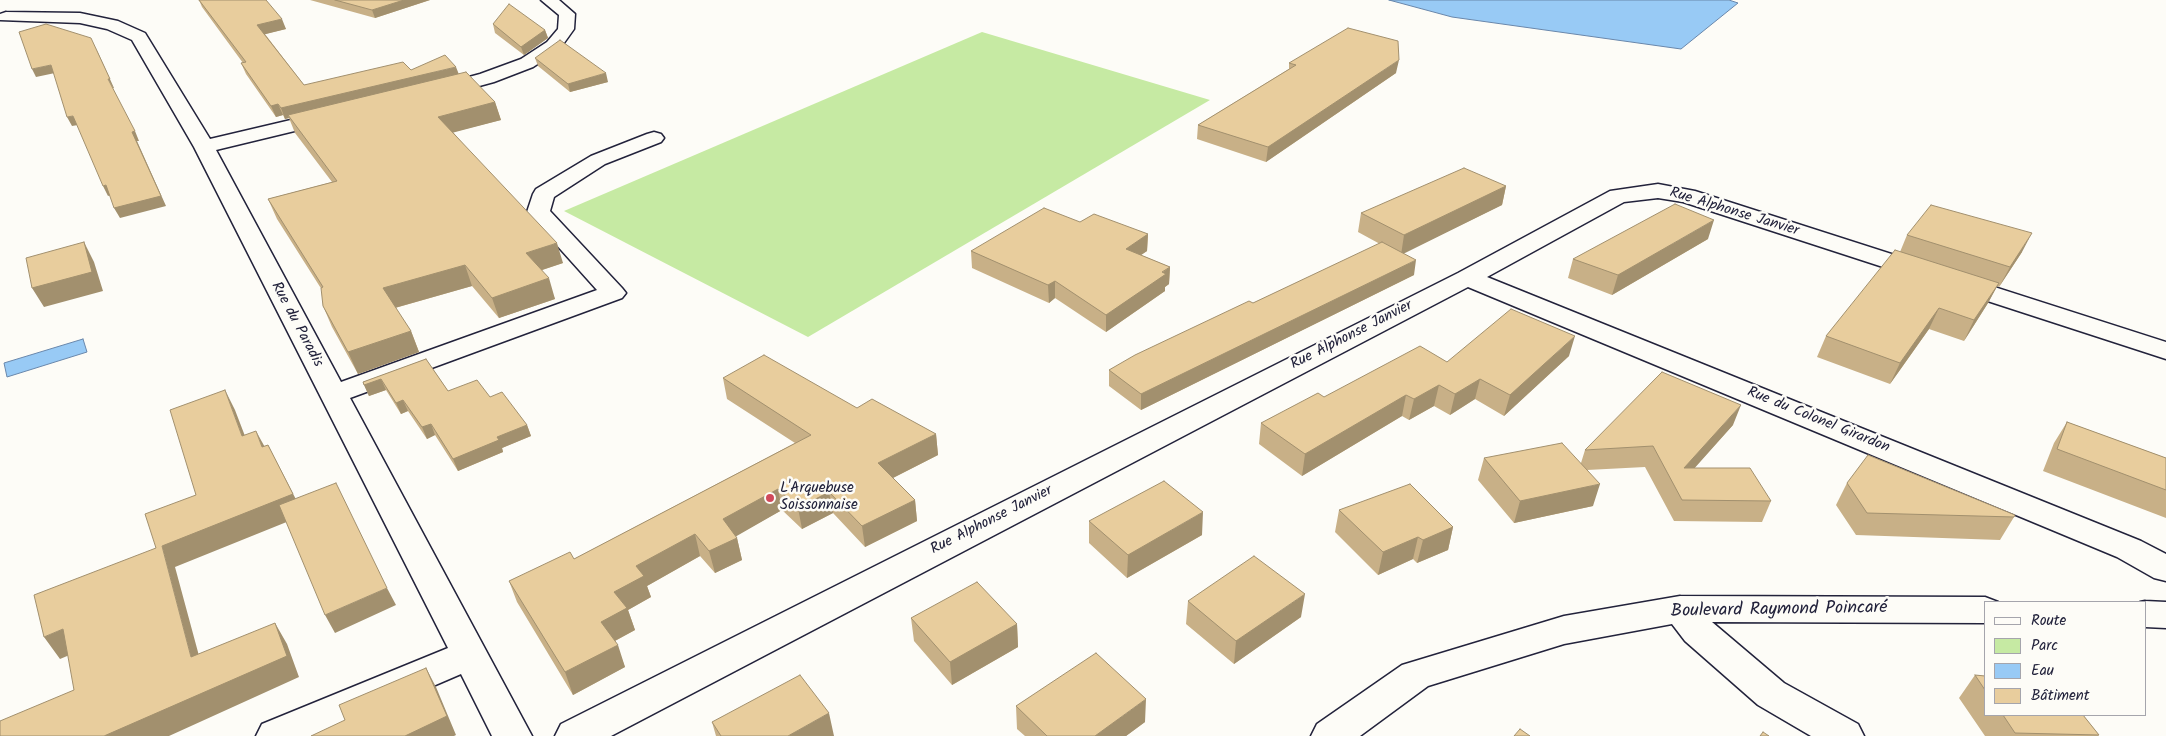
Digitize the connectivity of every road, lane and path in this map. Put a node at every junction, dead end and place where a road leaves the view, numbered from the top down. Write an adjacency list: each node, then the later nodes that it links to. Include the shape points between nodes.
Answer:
1 (27, 0): 3 (street)
2 (549, 0): 4 (street, via 567,14 566,29 553,46 527,63 487,78)
3 (3, 19): 7 (street, Rue du Paradis, via 80,18 139,37)
4 (420, 95)
5 (345, 114): 7 (street)
6 (654, 138): 10 (street, via 598,160 544,194 538,212 613,293)
7 (204, 147): 10 (street, Rue du Paradis)
8 (1468, 278): 9 (street, Rue Alphonse Janvier, via 1618,196 1658,191 1687,196); 11 (street, Rue du Colonel Girardon, via 2129,549); 19 (street, Rue Alphonse Janvier)
9 (2166, 351)
10 (333, 394): 16 (street, Rue du Paradis)
11 (2166, 569)
12 (1680, 609): 13 (street, Boulevard Raymond Poincaré); 20 (street, Boulevard Raymond Poincaré, via 1564,630 1415,675); 21 (street, via 1698,631 1771,694)
13 (1984, 610)
14 (2146, 614): 15 (street)
15 (2166, 615)
16 (468, 655): 17 (street); 18 (street, Rue du Paradis)
17 (276, 736)
18 (512, 736)
19 (575, 736)
20 (1331, 736)
21 (1844, 736)

